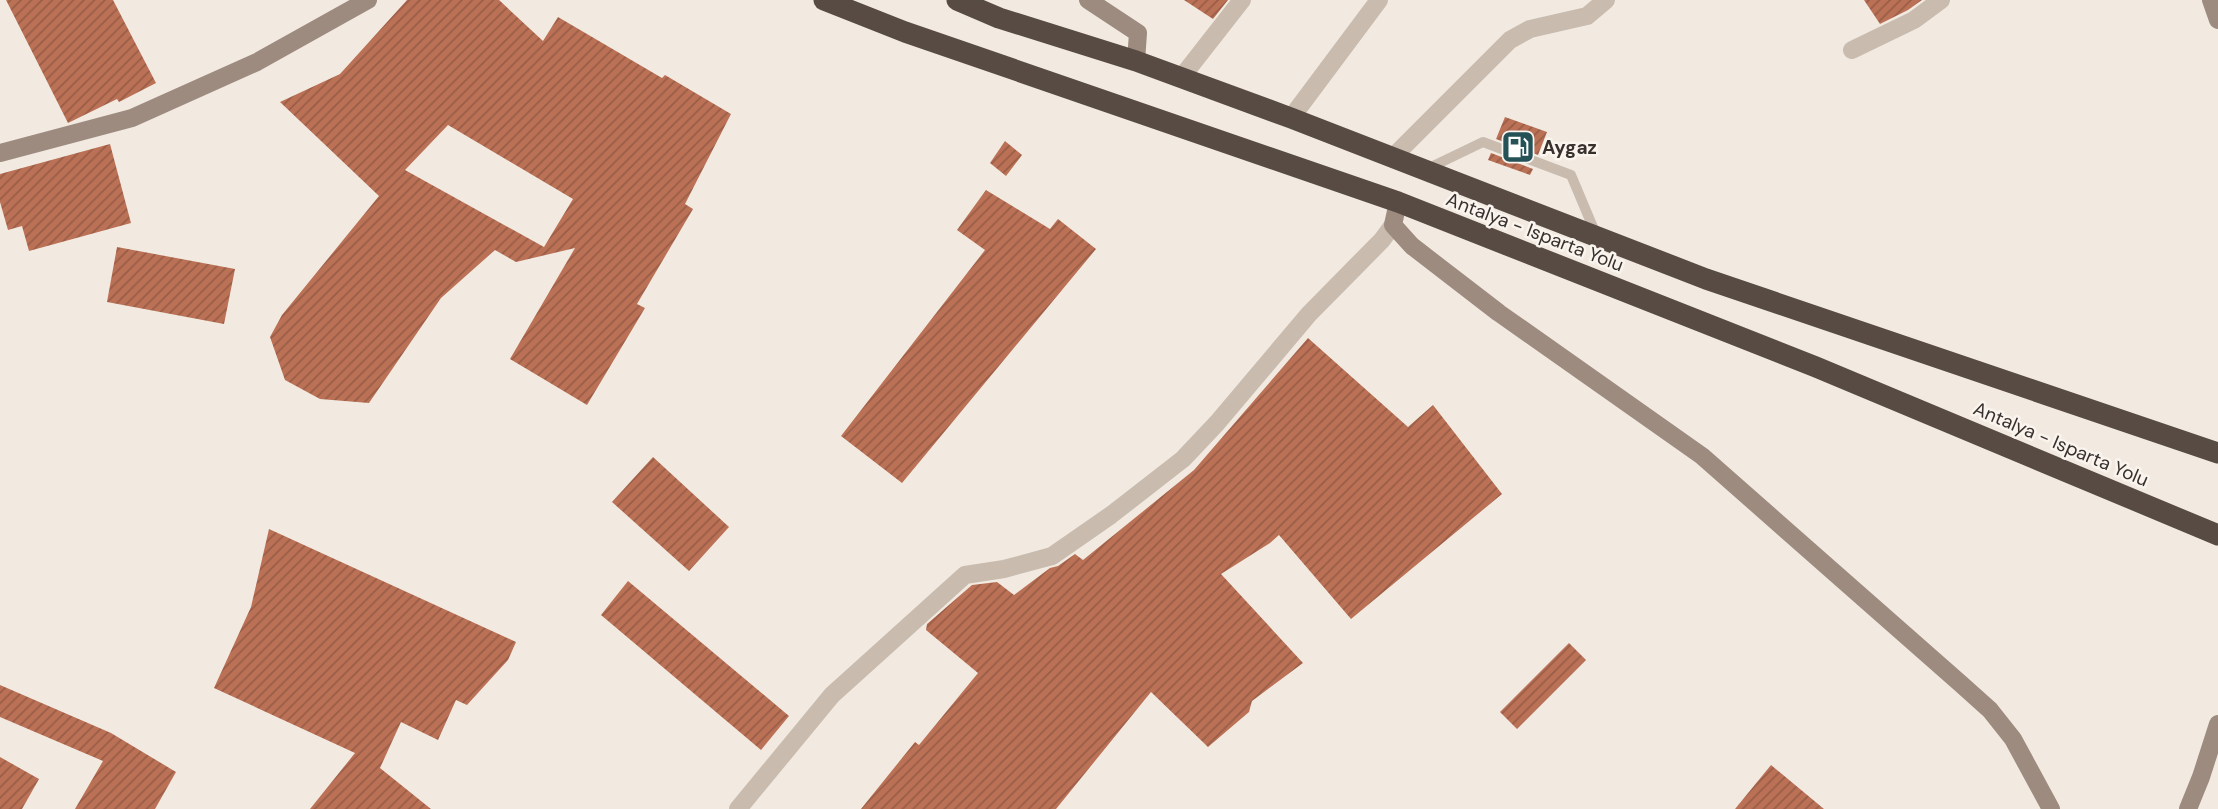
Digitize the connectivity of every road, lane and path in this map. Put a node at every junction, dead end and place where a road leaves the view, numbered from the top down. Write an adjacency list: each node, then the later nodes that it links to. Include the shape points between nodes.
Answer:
1 (368, 0): 15 (street, via 257,62 132,118)
2 (824, 0): 18 (highway, Antalya - Isparta Yolu)
3 (957, 0): 12 (highway, Antalya - Isparta Yolu)
4 (1088, 0): 12 (street, via 1138,33)
5 (1242, 0): 13 (street)
6 (1379, 0): 14 (street)
7 (1606, 0): 16 (street, via 1587,16 1530,29 1510,40)
8 (1941, 0): 11 (street, via 1914,20)
9 (2211, 0): 10 (street)
10 (2218, 20)
11 (1852, 50)
12 (1136, 61): 13 (highway, Antalya - Isparta Yolu)
13 (1181, 78): 14 (highway, Antalya - Isparta Yolu)
14 (1291, 118): 16 (highway, Antalya - Isparta Yolu)
15 (0, 153)
16 (1393, 157): 17 (highway, Antalya - Isparta Yolu)
17 (1426, 170): 20 (highway, Antalya - Isparta Yolu); 20 (lane, via 1483,142 1570,175)
18 (1398, 202): 19 (street); 22 (highway, Antalya - Isparta Yolu, via 1816,366)
19 (1394, 225): 25 (street, via 1182,459 1052,556 965,575 832,695); 26 (street, via 1412,246 1499,313 1703,456 1961,684 2013,739)
20 (1596, 236): 21 (highway, Antalya - Isparta Yolu, via 1706,279)
21 (2218, 453)
22 (2218, 535)
23 (2218, 724): 24 (street)
24 (2201, 777): 27 (street); 28 (street)
25 (738, 809)
26 (2051, 809)
27 (2188, 809)
28 (2197, 809)

